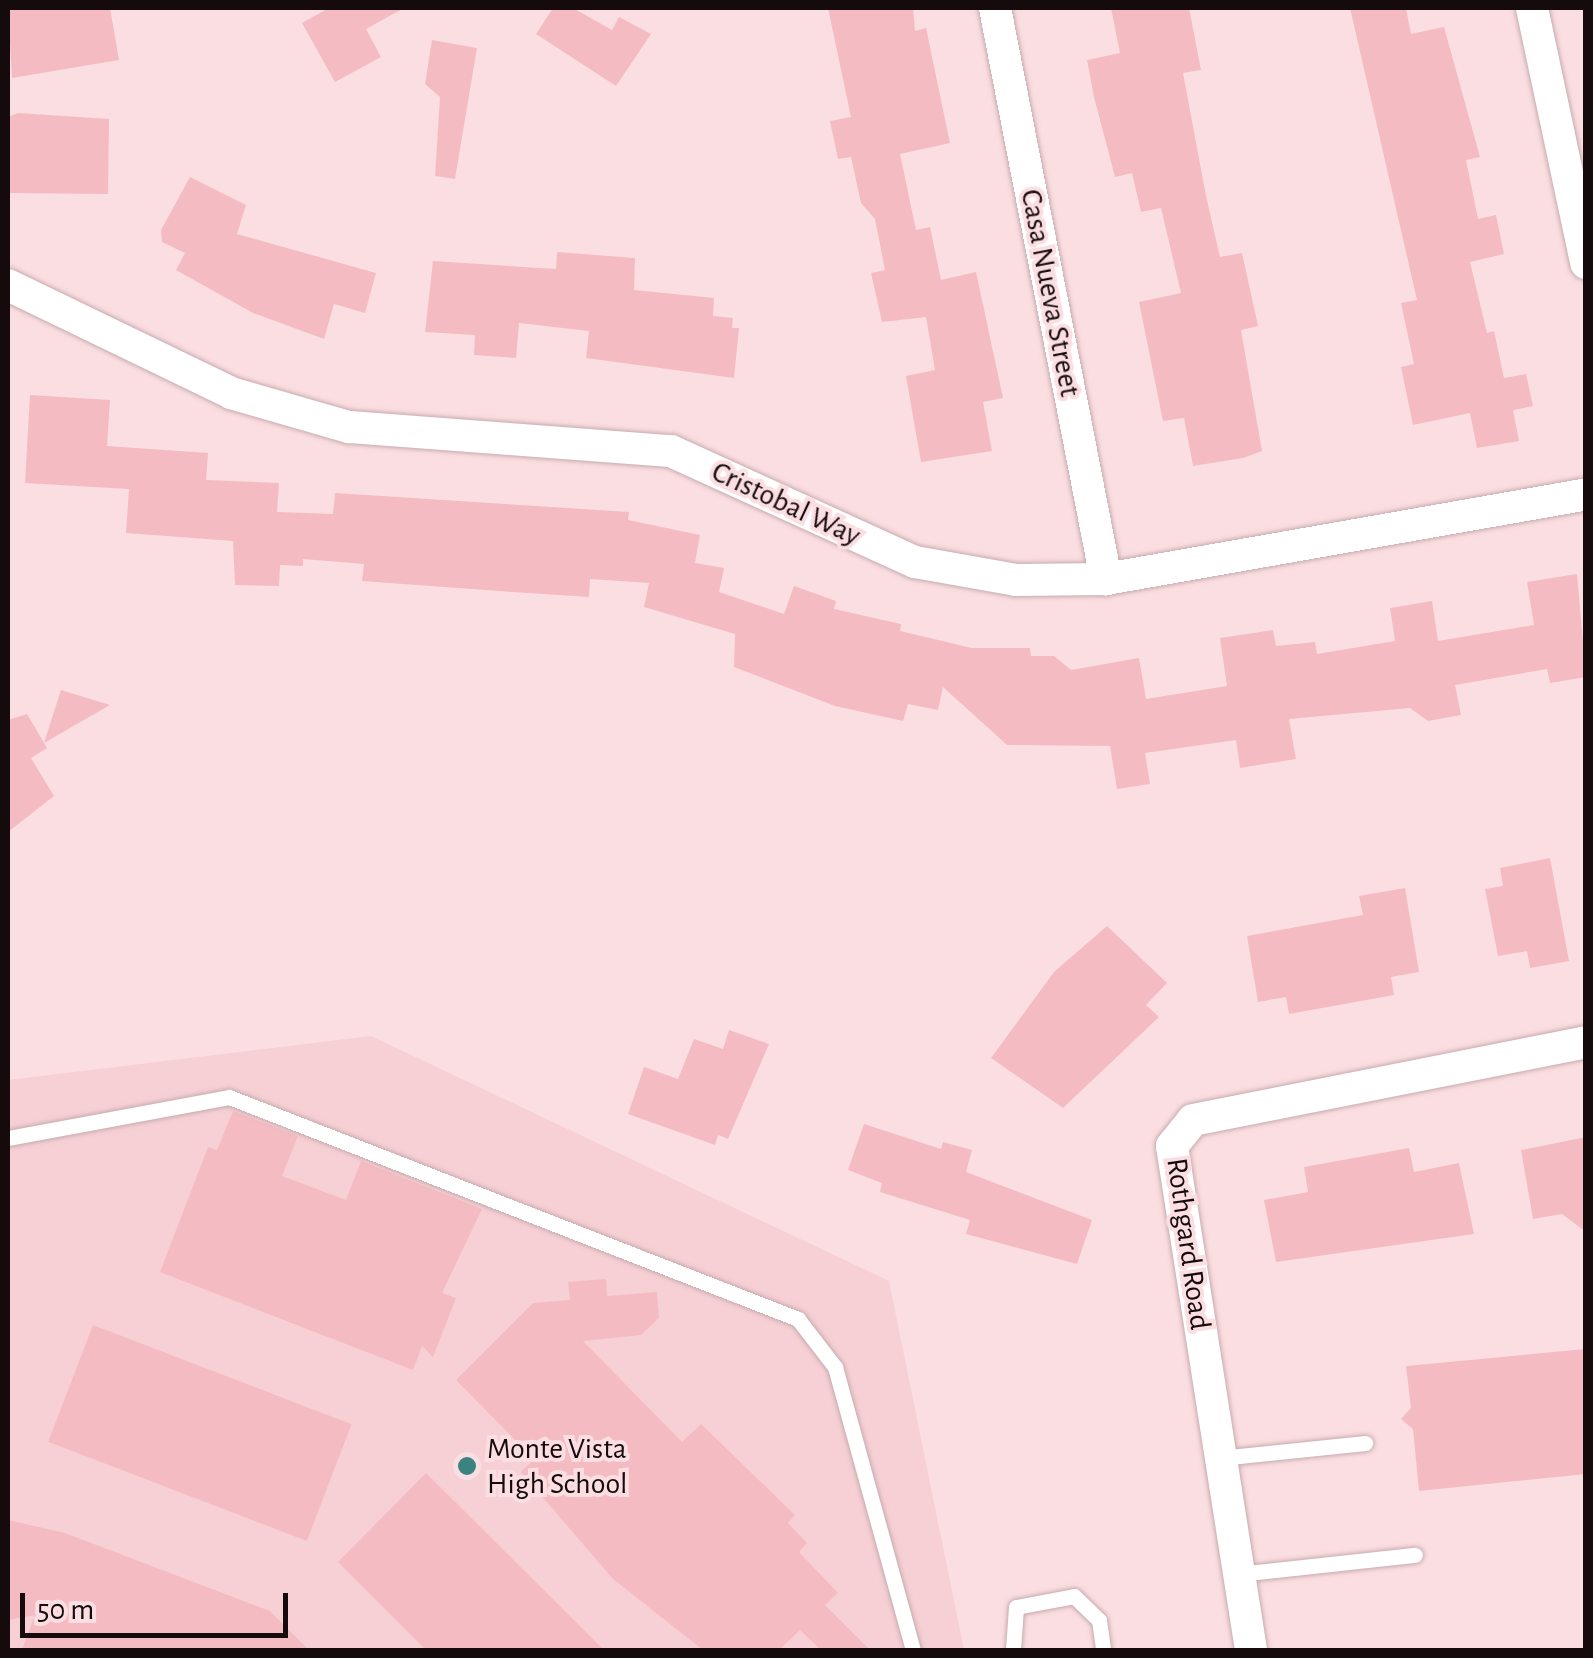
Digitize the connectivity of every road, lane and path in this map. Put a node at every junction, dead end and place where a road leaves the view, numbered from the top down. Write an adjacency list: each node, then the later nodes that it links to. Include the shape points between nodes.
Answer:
1 (995, 8): 6 (street, Casa Nueva Street)
2 (1532, 8): 3 (street)
3 (1586, 262)
4 (8, 285): 6 (street, Cristobal Way, via 231,393 349,426 671,451 915,562 1016,580)
5 (1586, 494): 6 (street, Cristobal Way)
6 (1106, 579)
7 (1586, 1042): 10 (street, Rothgard Road, via 1193,1120 1172,1146)
8 (8, 1138): 13 (lane, via 229,1097 798,1318 835,1367)
9 (1365, 1443): 10 (lane)
10 (1220, 1458): 12 (street, Rothgard Road)
11 (1415, 1555): 12 (lane)
12 (1239, 1574): 16 (street, Rothgard Road)
13 (913, 1650)
14 (1013, 1650): 15 (lane, via 1016,1606 1074,1596 1098,1620)
15 (1103, 1650)
16 (1251, 1650)

